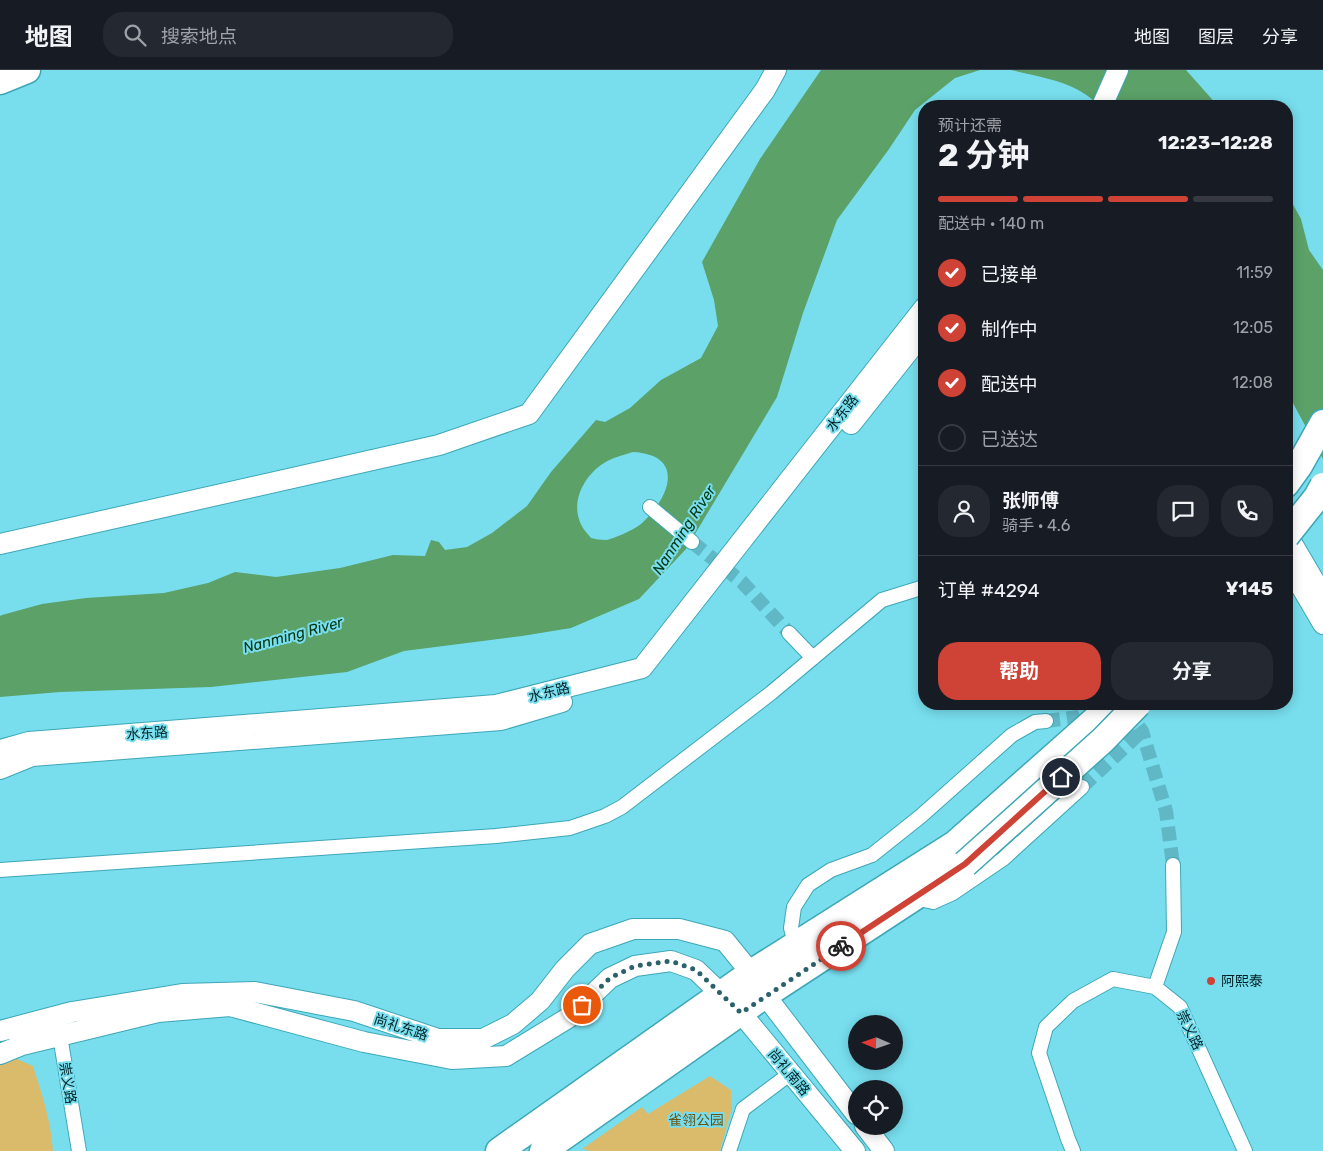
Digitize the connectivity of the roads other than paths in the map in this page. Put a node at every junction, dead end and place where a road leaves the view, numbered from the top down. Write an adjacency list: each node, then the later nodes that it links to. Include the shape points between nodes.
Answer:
1 (27, 70): 4 (highway)
2 (776, 70): 14 (main road, via 765,90 529,414 439,444)
3 (1118, 70): 5 (main road)
4 (0, 81)
5 (1105, 100)
6 (918, 316): 25 (main road, 水东路, via 642,668 496,705 29,742)
7 (918, 340): 26 (main road, 水东路, via 652,675 501,720 32,756)
8 (1323, 423): 9 (highway)
9 (1293, 474)
10 (1323, 486): 12 (highway, bridge)
11 (650, 507): 13 (street)
12 (1293, 526)
13 (692, 542)
14 (0, 544)
15 (1293, 547): 18 (main road)
16 (1293, 573): 19 (main road)
17 (918, 590): 21 (street, via 882,600)
18 (1323, 596)
19 (1323, 624)
20 (789, 633): 21 (street)
21 (813, 658): 30 (street, via 622,807 570,828 496,836)
22 (1107, 710): 28 (highway)
23 (1132, 710): 28 (highway, bridge, via 1103,740)
24 (1046, 721): 32 (street, via 1035,722 1012,735 872,855 831,870 808,886 794,907 791,928)
25 (0, 750)
26 (0, 769)
27 (1082, 787): 31 (street, via 1003,859 953,894 933,902)
28 (960, 854): 31 (highway); 32 (highway)
29 (1173, 865): 34 (street, via 1174,932)
30 (0, 870)
31 (914, 898): 36 (highway)
32 (795, 944): 33 (highway)
33 (751, 973): 35 (highway); 36 (main road, 尚礼南路); 38 (main road, 尚礼东路, via 725,941 679,929 633,929 590,944 540,1001 513,1024 483,1039 438,1039 354,1011 255,992 182,994)
34 (1155, 987): 51 (street, 崇义路, via 1113,979 1073,1001 1046,1027 1038,1053); 52 (street, 崇义路, via 1180,1006)
35 (722, 994): 37 (main road, 尚礼南路); 40 (main road, 尚礼东路, via 696,970 671,961 635,966 610,978 568,1018 506,1056 452,1059 364,1042 230,1006 158,1012); 46 (highway)
36 (765, 995): 37 (highway); 43 (main road, 尚礼南路)
37 (741, 1013): 42 (main road, 尚礼南路); 47 (highway)
38 (52, 1018): 39 (main road, 尚礼东路); 40 (street, 崇义路)
39 (0, 1030)
40 (60, 1036): 41 (main road, 尚礼东路); 45 (street, 崇义路)
41 (0, 1054)
42 (791, 1074): 48 (street, via 743,1109); 49 (main road, 尚礼南路)
43 (848, 1104)
44 (872, 1135): 50 (main road)
45 (79, 1151)
46 (499, 1151)
47 (543, 1151)
48 (729, 1151)
49 (855, 1151)
50 (884, 1151)
51 (1073, 1151)
52 (1245, 1151)

